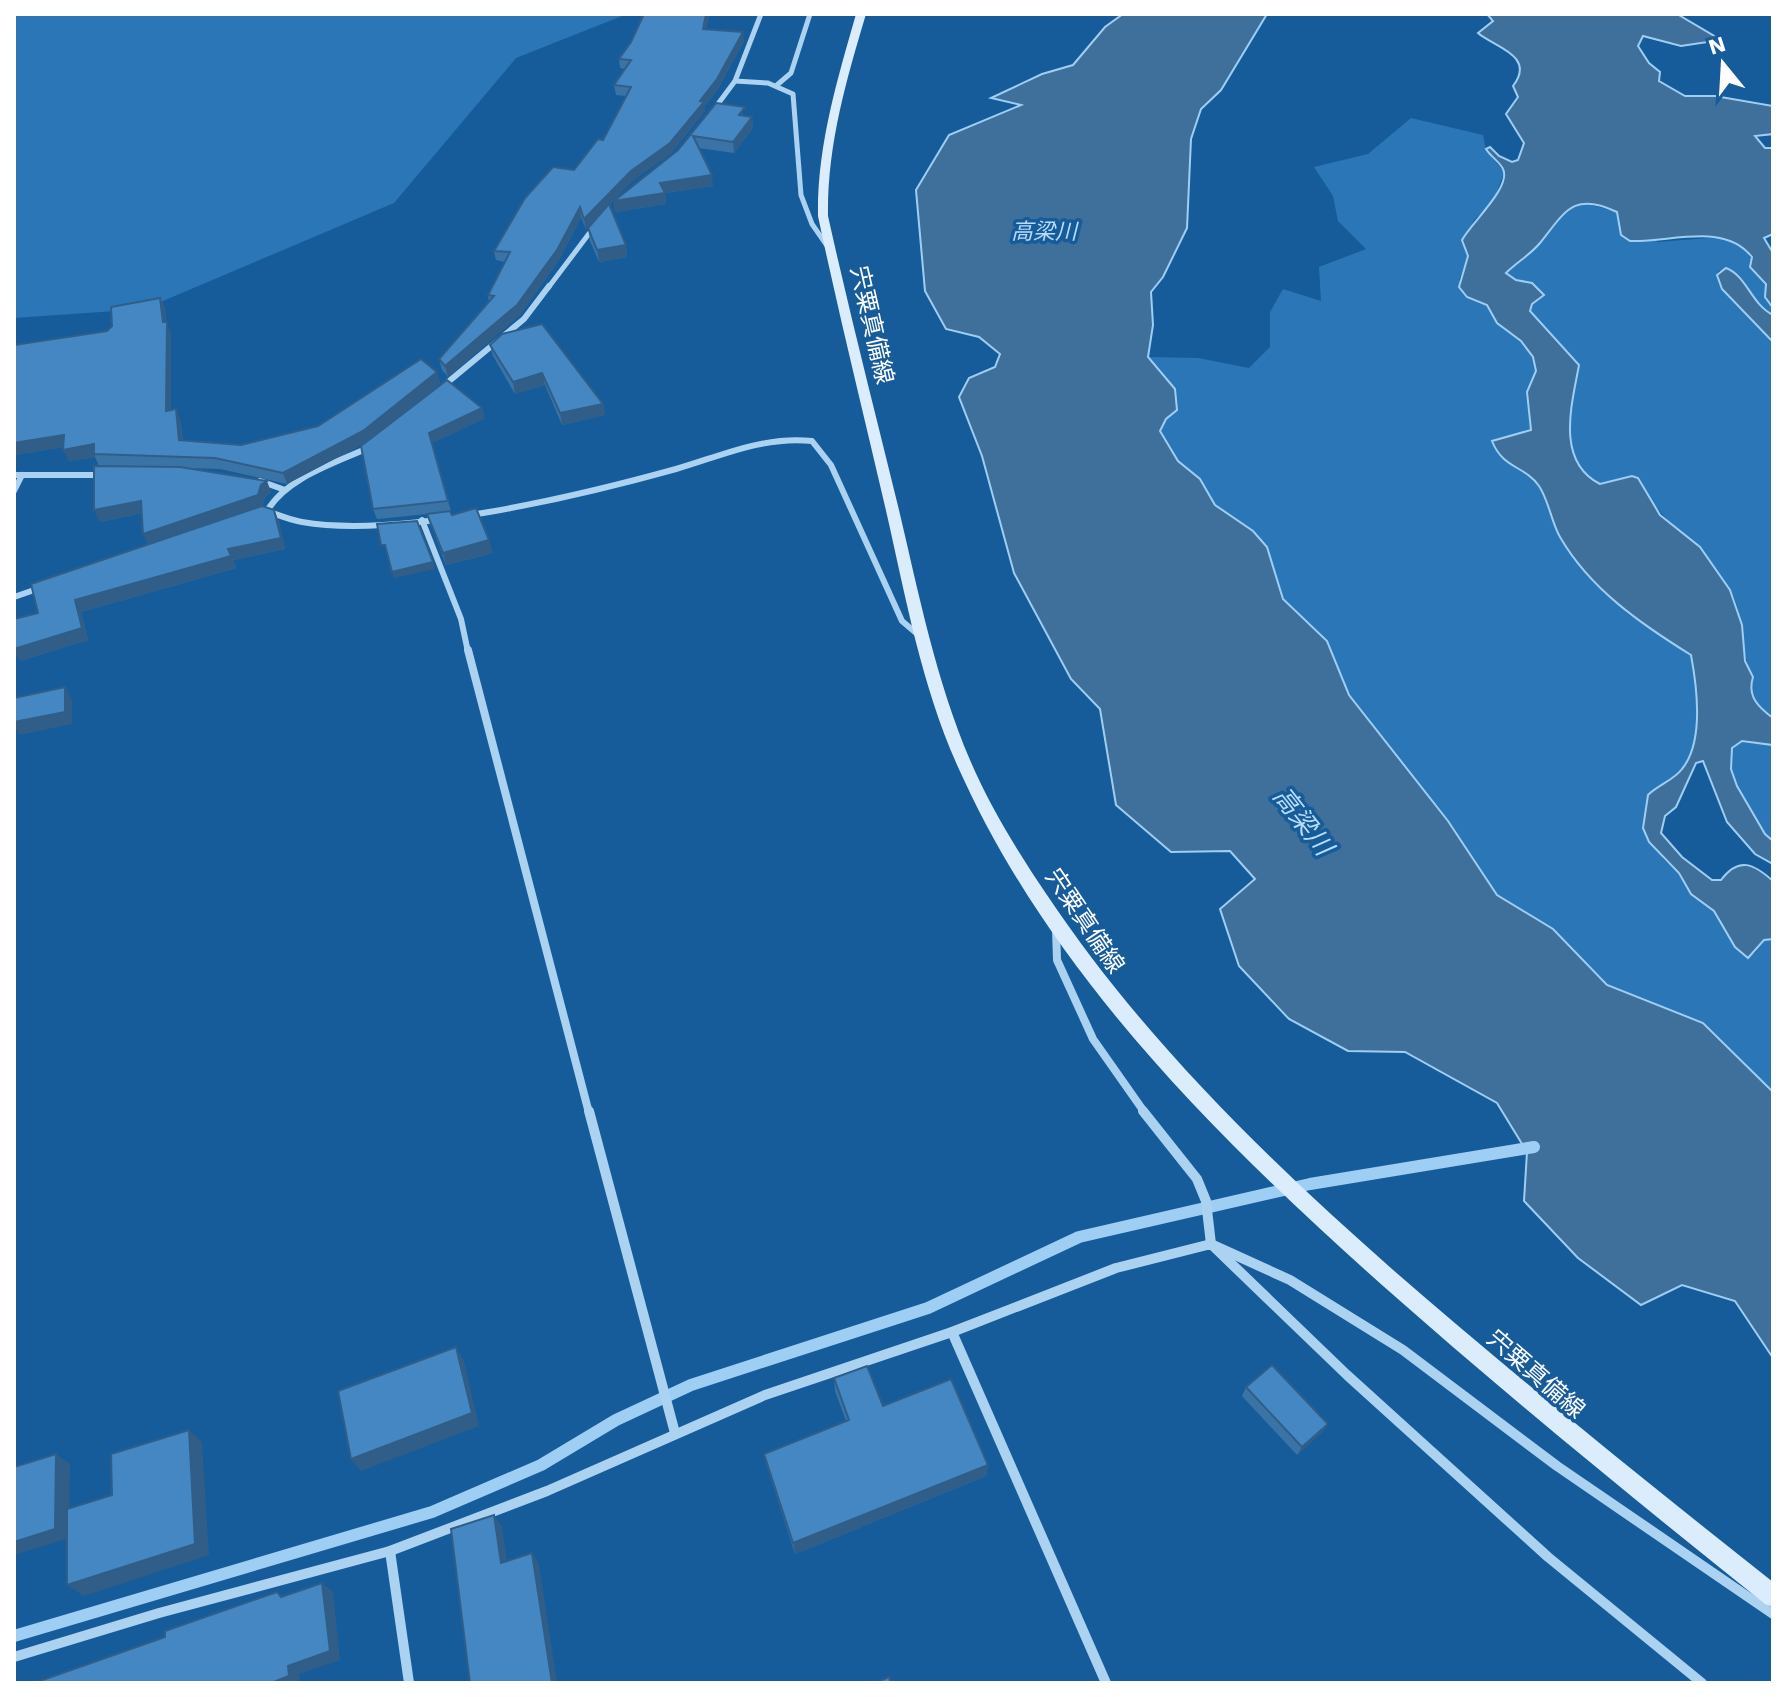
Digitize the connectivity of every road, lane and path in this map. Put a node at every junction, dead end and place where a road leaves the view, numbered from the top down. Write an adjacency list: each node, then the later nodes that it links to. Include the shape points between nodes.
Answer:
1 (761, 14): 4 (street)
2 (810, 14): 5 (street, via 791,73)
3 (861, 14): 8 (main road, 宍粟真備線, via 831,116 821,180)
4 (735, 81): 5 (street); 6 (street)
5 (777, 85): 8 (street, via 793,94 798,178 807,216)
6 (703, 123)
7 (600, 219): 9 (street, via 524,319)
8 (830, 250): 21 (main road, 宍粟真備線)
9 (436, 392)
10 (381, 437): 14 (street)
11 (18, 475): 12 (street); 15 (street)
12 (111, 475)
13 (243, 479): 14 (street, via 271,482)
14 (285, 490): 16 (street, via 270,500)
15 (14, 491)
16 (267, 511): 17 (street); 18 (street, via 311,525)
17 (252, 516)
18 (422, 520): 21 (street, via 596,489 766,442 812,441 831,465 902,621); 25 (street, via 461,619)
19 (44, 587): 20 (street)
20 (14, 597)
21 (922, 638): 22 (main road, 宍粟真備線, via 978,793)
22 (1056, 924): 23 (street, via 1057,960 1093,1039 1197,1179 1206,1201); 27 (main road, 宍粟真備線, via 1127,1020 1206,1109 1314,1213 1551,1420)
23 (1211, 1244): 24 (street, via 1116,1268); 28 (street, via 1290,1280 1403,1350 1557,1466); 32 (street, via 1548,1557)
24 (952, 1332): 25 (street, via 765,1395); 31 (street)
25 (675, 1433): 26 (street, via 547,1491)
26 (390, 1551): 29 (street); 30 (street)
27 (1773, 1596)
28 (1773, 1614)
29 (14, 1657)
30 (409, 1683)
31 (1106, 1683)
32 (1702, 1683)

